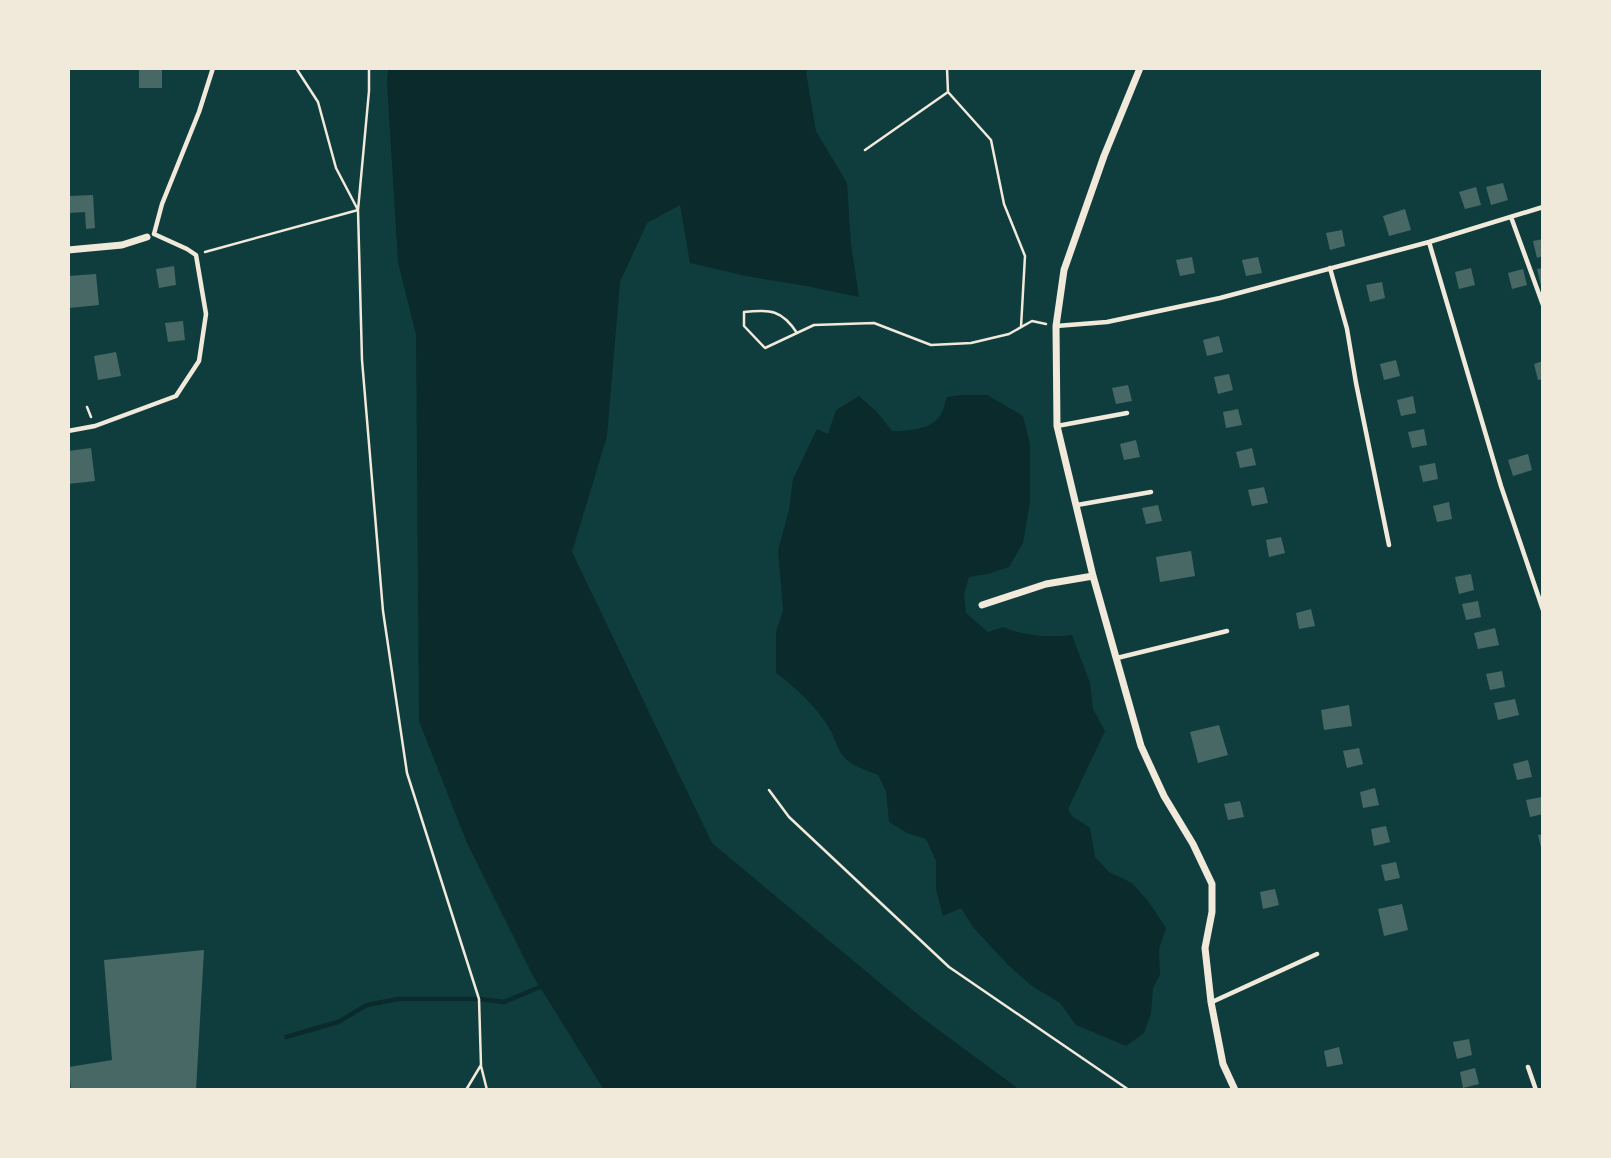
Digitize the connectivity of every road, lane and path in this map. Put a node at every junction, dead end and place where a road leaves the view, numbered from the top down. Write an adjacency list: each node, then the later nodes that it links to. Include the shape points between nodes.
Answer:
1 (213, 68): 11 (lane)
2 (296, 68): 9 (path, via 318,102 336,168)
3 (369, 68): 9 (path)
4 (947, 68): 6 (path)
5 (1140, 68): 18 (street, via 1064,270)
6 (948, 92): 7 (path); 17 (path, via 991,140 1004,204 1025,256)
7 (865, 150)
8 (1543, 207): 10 (lane)
9 (358, 210): 14 (path); 34 (path, via 362,360 385,625 407,773 479,999)
10 (1511, 217): 12 (lane); 16 (lane)
11 (150, 235): 13 (street, via 122,245); 14 (lane)
12 (1429, 242): 15 (lane); 28 (lane)
13 (68, 250)
14 (196, 254): 22 (lane, via 206,314 199,361 176,396)
15 (1331, 268): 18 (lane, via 1220,298 1107,322); 25 (lane, via 1348,329)
16 (1543, 305)
17 (1021, 327): 18 (path, via 1032,321); 19 (path, via 971,343 932,345 874,323 814,325)
18 (1056, 327): 21 (street)
19 (797, 333): 19 (path, via 765,348 744,326 744,312 764,310 788,319)
20 (1127, 413): 21 (lane)
21 (1057, 426): 24 (street)
22 (68, 431)
23 (1151, 492): 24 (lane)
24 (1076, 505): 26 (street)
25 (1389, 545)
26 (1093, 576): 27 (street, via 1046,584); 30 (street)
27 (982, 605)
28 (1543, 610)
29 (1227, 631): 30 (lane)
30 (1116, 658): 33 (street, via 1141,746 1212,884 1205,948)
31 (769, 790): 38 (path, via 789,817 949,967)
32 (1317, 954): 33 (lane)
33 (1211, 1002): 39 (street, via 1223,1064)
34 (481, 1065): 36 (path); 37 (path)
35 (1528, 1067): 40 (lane)
36 (466, 1090)
37 (486, 1090)
38 (1129, 1090)
39 (1235, 1090)
40 (1536, 1090)

